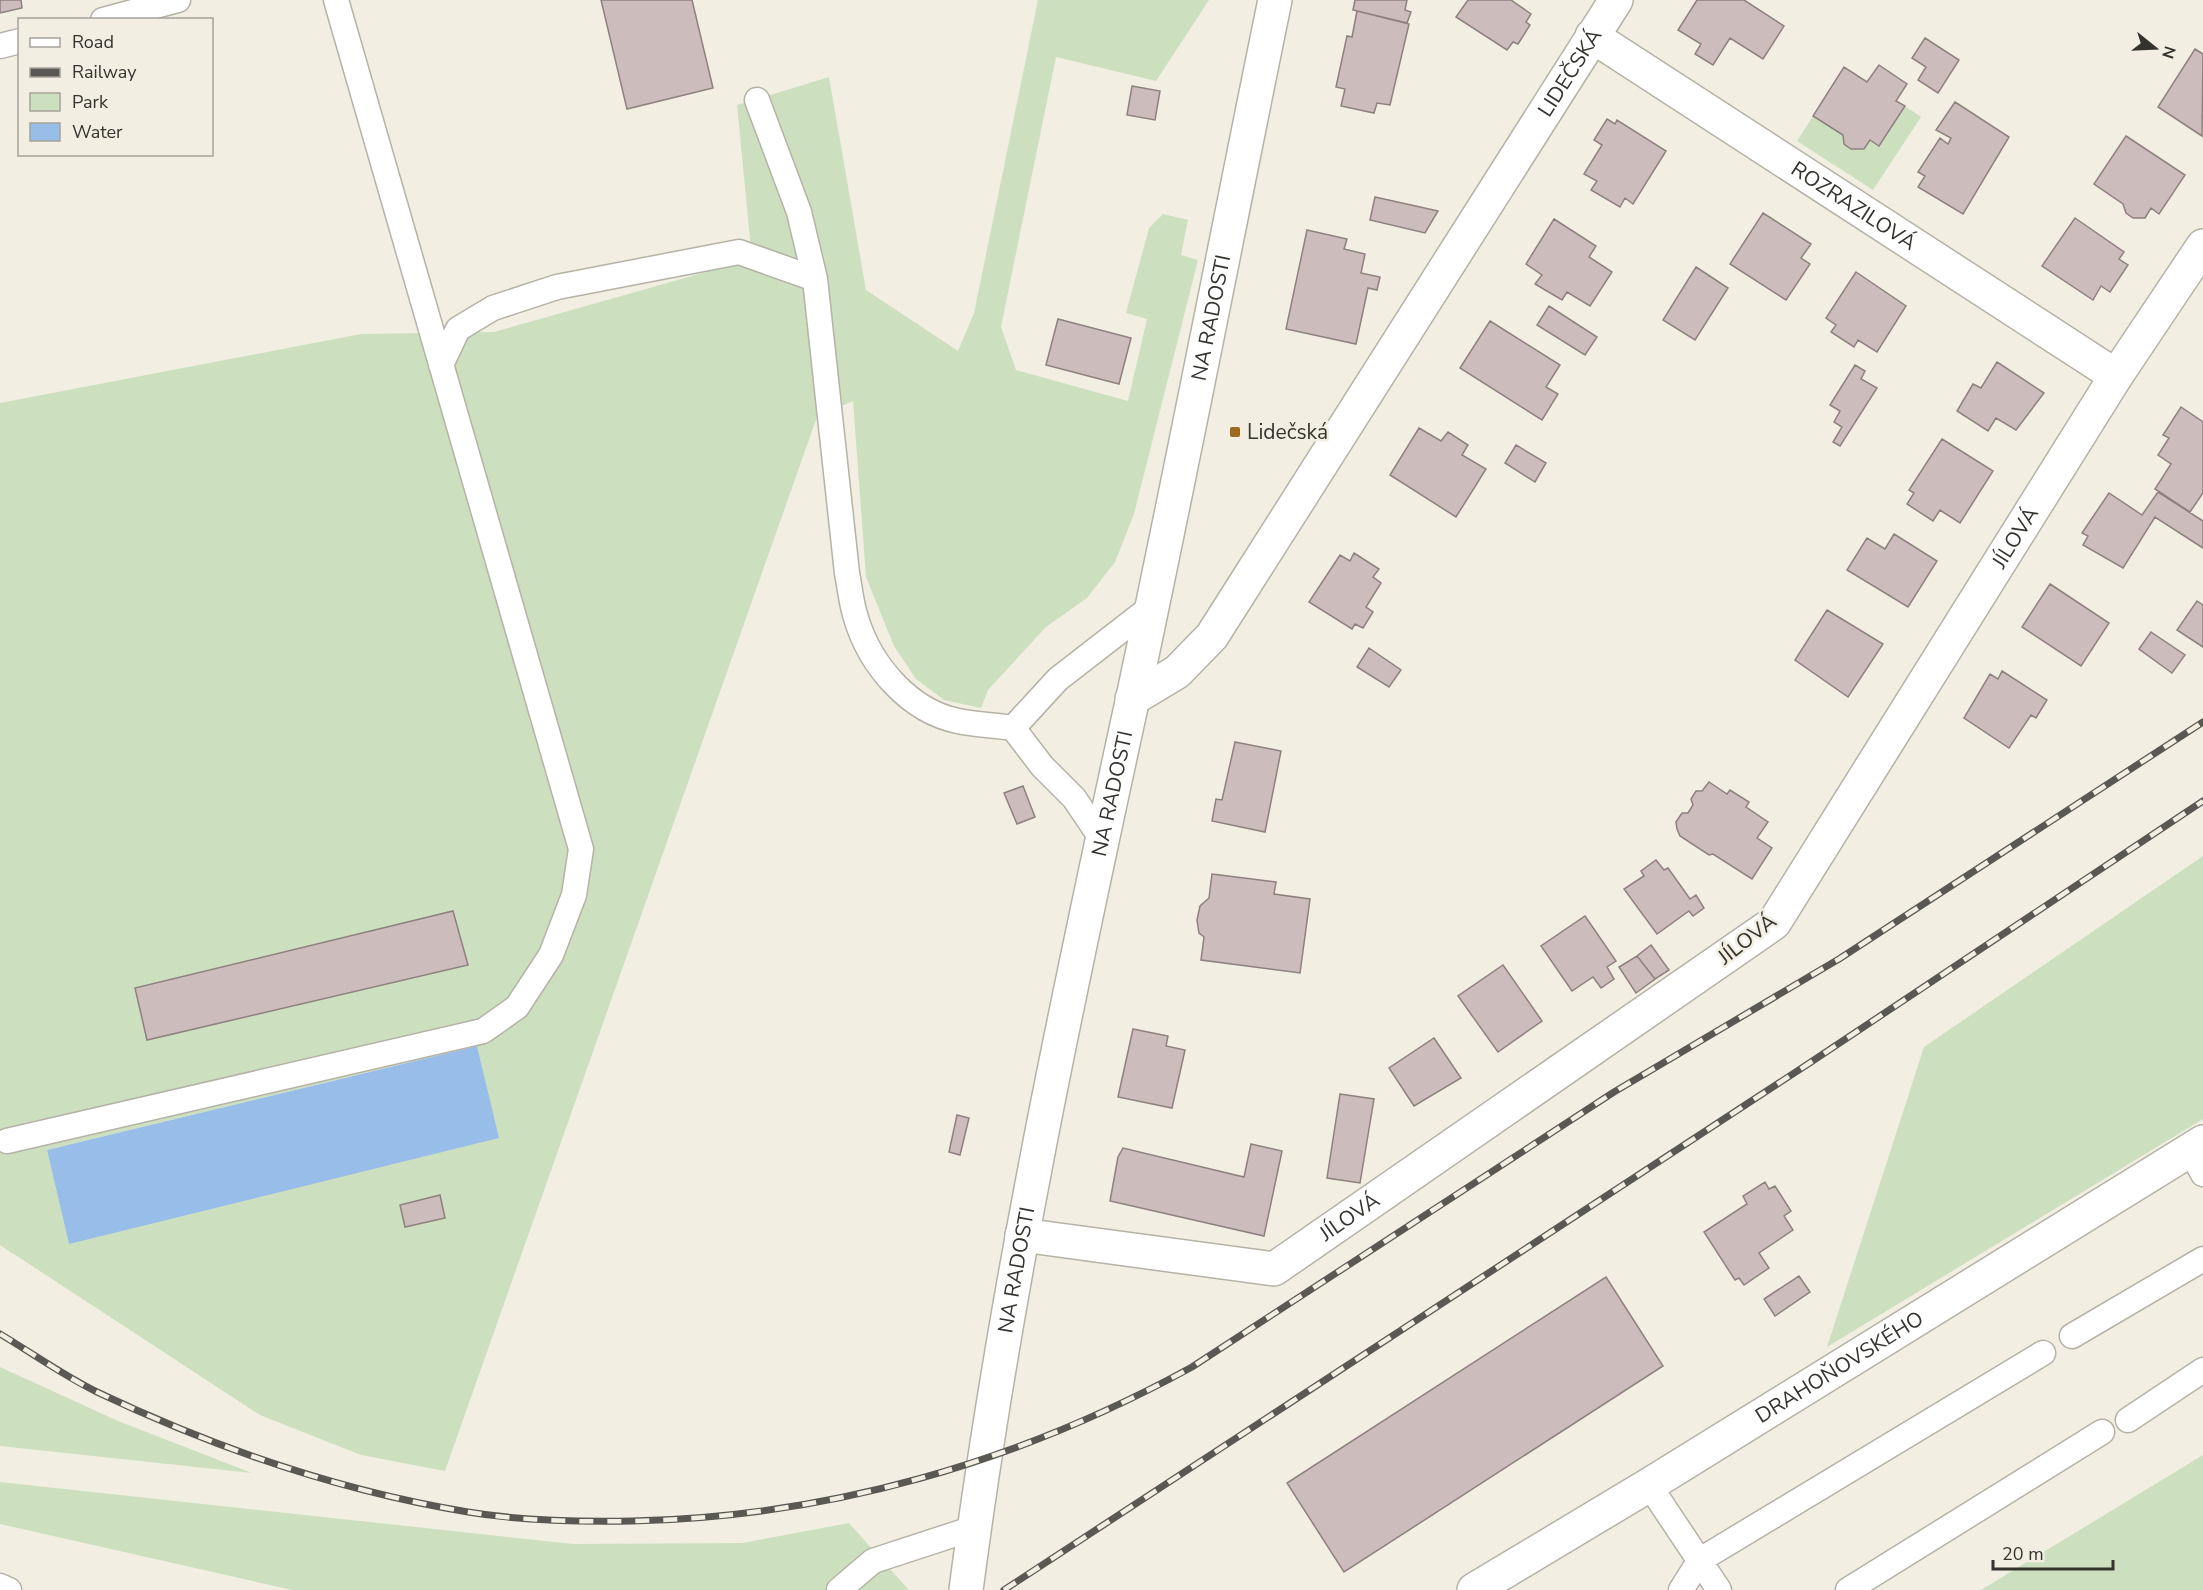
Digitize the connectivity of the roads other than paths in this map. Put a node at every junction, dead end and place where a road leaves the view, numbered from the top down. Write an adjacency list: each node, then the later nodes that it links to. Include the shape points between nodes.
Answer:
1 (178, 0): 5 (lane)
2 (336, 0): 12 (lane)
3 (1275, 0): 14 (street, NA RADOSTI)
4 (1616, 0): 6 (street, LIDEČSKÁ)
5 (110, 18)
6 (1592, 36): 13 (street, ROZRAZILOVÁ); 15 (street, LIDEČSKÁ, via 1212,636 1177,672)
7 (18, 42): 8 (lane)
8 (0, 46)
9 (757, 100): 11 (lane, via 800,212)
10 (2203, 246): 13 (street, JÍLOVÁ)
11 (815, 279): 12 (lane, via 739,252 557,287 493,308 458,329); 16 (lane, via 847,573 856,619 891,682 914,701 957,721)
12 (441, 366): 18 (lane, via 580,849 574,895 551,955 517,1007 483,1031)
13 (2116, 376): 20 (street, JÍLOVÁ, via 1774,923 1274,1269)
14 (1151, 608): 15 (street, NA RADOSTI); 16 (lane, via 1058,679)
15 (1132, 699): 17 (street, NA RADOSTI)
16 (1013, 728): 17 (lane, via 1042,766 1074,798)
17 (1101, 838): 20 (street, NA RADOSTI)
18 (7, 1141)
19 (2199, 1155): 27 (street, DRAHOŇOVSKÉHO)
20 (1022, 1234): 28 (street, NA RADOSTI)
21 (2203, 1259): 22 (lane)
22 (2072, 1336)
23 (2043, 1353): 29 (lane)
24 (2203, 1370): 25 (lane)
25 (2128, 1420)
26 (2102, 1432): 37 (lane)
27 (1649, 1485): 29 (lane); 34 (street, DRAHOŇOVSKÉHO)
28 (974, 1528): 32 (lane, via 873,1561); 33 (street, NA RADOSTI)
29 (1700, 1560): 35 (lane); 36 (lane)
30 (0, 1586): 31 (lane)
31 (9, 1590)
32 (839, 1590)
33 (966, 1590)
34 (1474, 1590)
35 (1681, 1590)
36 (1719, 1590)
37 (1848, 1590)

